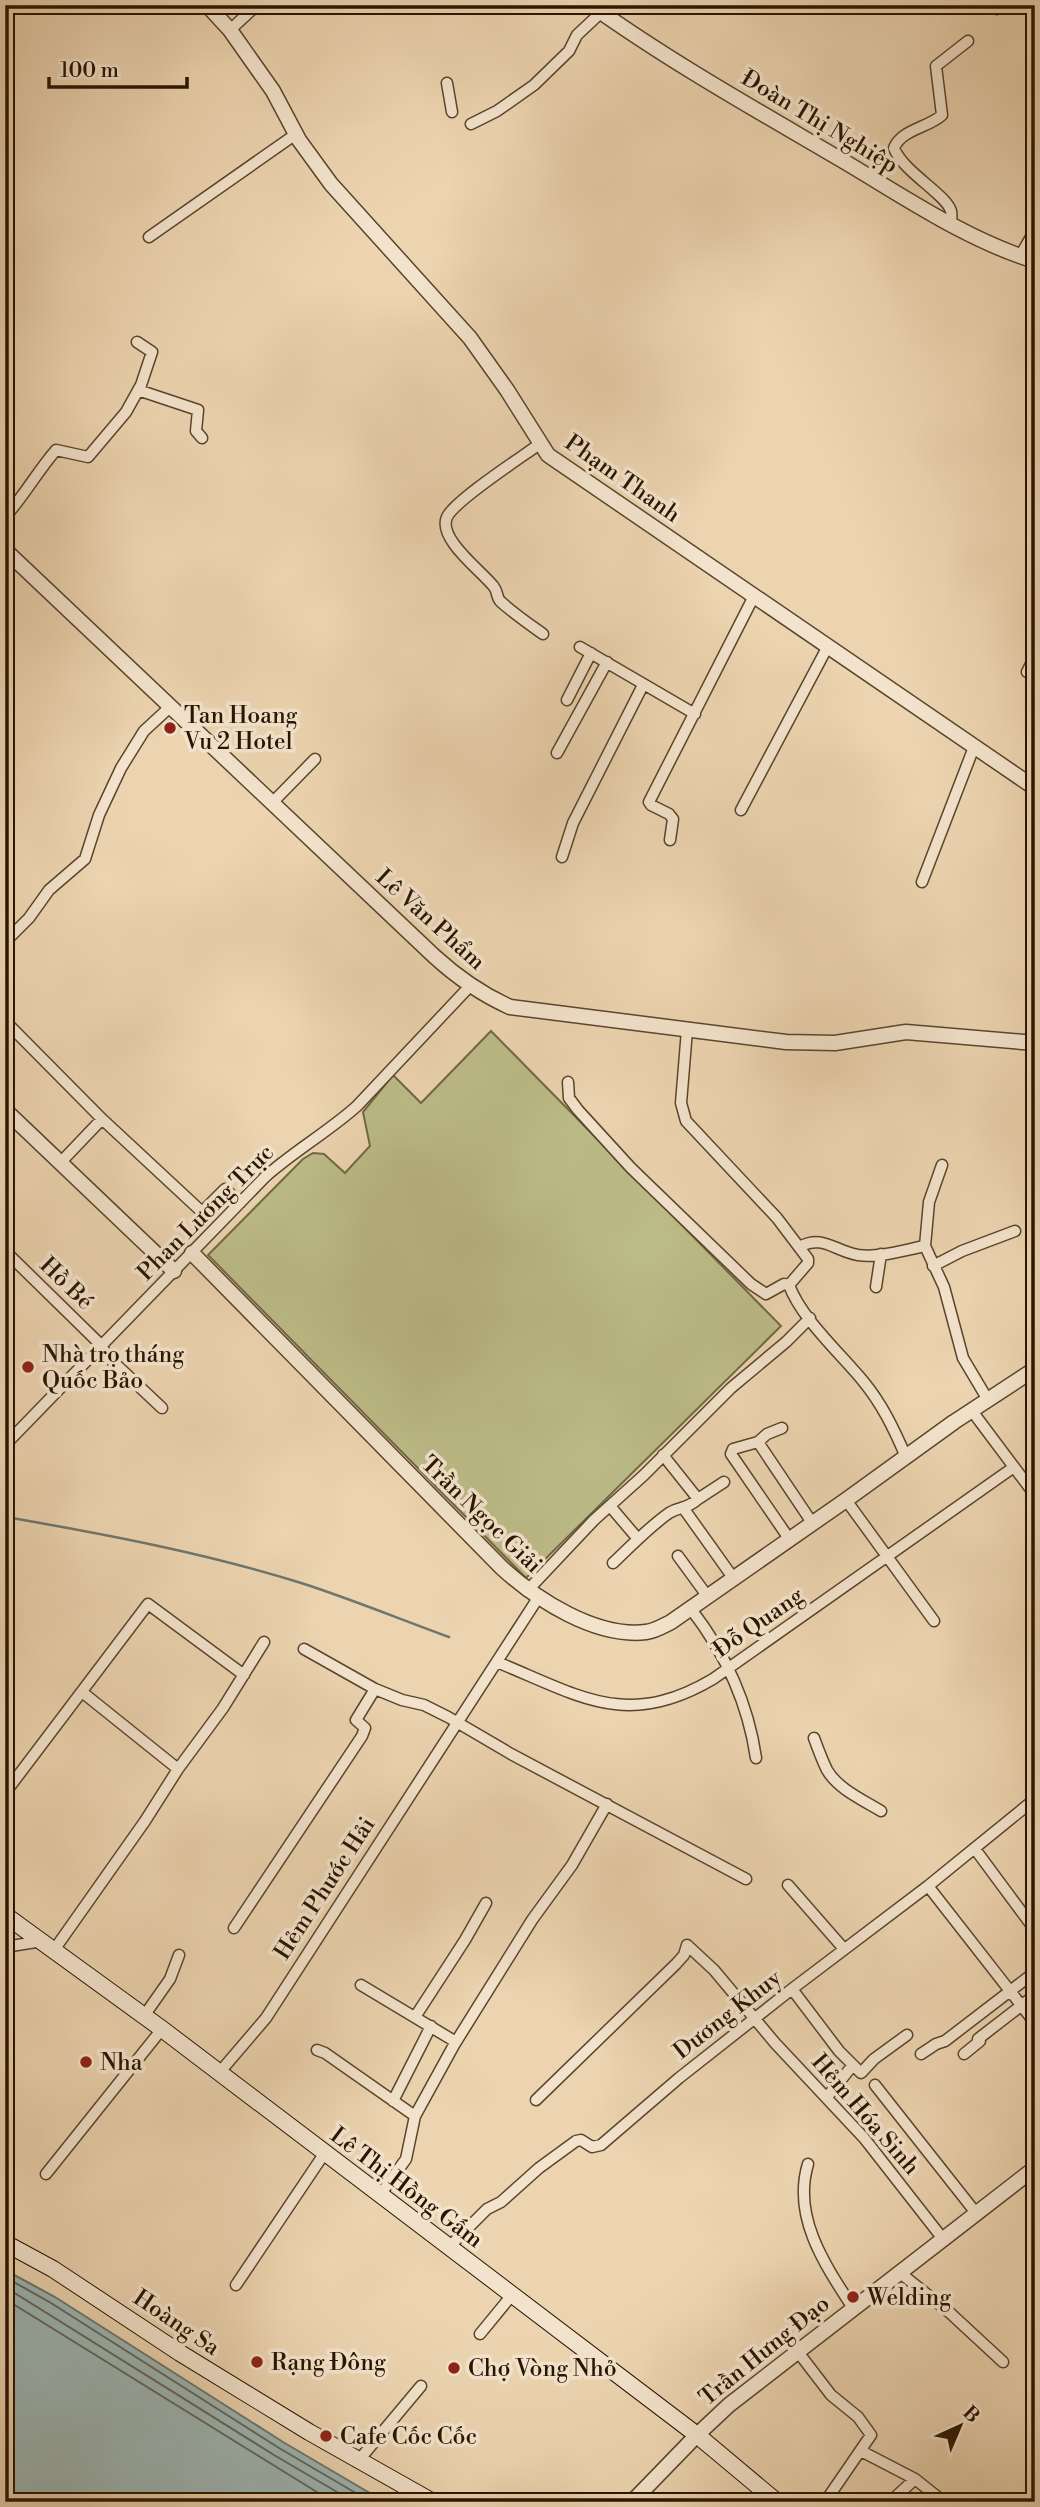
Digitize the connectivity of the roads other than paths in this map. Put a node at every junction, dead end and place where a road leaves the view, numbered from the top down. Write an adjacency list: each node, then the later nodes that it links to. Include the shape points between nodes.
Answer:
1 (207, 5): 4 (street, Phạm Thanh)
2 (257, 5): 4 (street)
3 (600, 7): 8 (street, via 569,51 534,85); 10 (street, Đoàn Thị Nghiệp, via 774,121)
4 (230, 30): 9 (street, Phạm Thanh)
5 (968, 41): 10 (street, via 936,66 942,115 900,138 894,148 904,164 943,200 951,211)
6 (447, 83): 7 (street)
7 (452, 112)
8 (471, 124)
9 (296, 134): 12 (street); 18 (street, Phạm Thanh, via 331,184 470,338)
10 (951, 223): 13 (street, Đoàn Thị Nghiệp)
11 (1035, 230): 13 (street)
12 (149, 237)
13 (1020, 256): 14 (street, Đoàn Thị Nghiệp)
14 (1035, 261)
15 (137, 342): 16 (street, via 152,352)
16 (138, 390): 17 (street, via 198,410 196,431); 19 (street, via 93,454 80,457 55,450)
17 (202, 438)
18 (541, 443): 21 (street, Phạm Thanh, via 548,455 578,477); 22 (street, via 473,492 446,522 459,551 495,587 498,598)
19 (5, 517)
20 (5, 550): 29 (street, Lê Văn Phẩm)
21 (754, 596): 23 (street, Phạm Thanh); 30 (street)
22 (543, 634)
23 (828, 646): 31 (street, Phạm Thanh); 36 (street)
24 (1035, 656): 26 (street)
25 (607, 663): 27 (street); 28 (street, via 586,650); 32 (street)
26 (1027, 672)
27 (643, 685): 30 (street); 38 (street, via 576,817)
28 (567, 700)
29 (170, 707): 35 (street, Lê Văn Phẩm); 40 (street, via 144,731 121,768 85,859 48,890)
30 (695, 714): 37 (street, via 649,802 673,818)
31 (974, 747): 34 (street, Phạm Thanh); 39 (street)
32 (557, 753)
33 (315, 759): 35 (street)
34 (1035, 788)
35 (272, 803): 41 (street, Lê Văn Phẩm)
36 (741, 810)
37 (670, 841)
38 (562, 857)
39 (922, 883)
40 (5, 942)
41 (470, 986): 43 (street, Lê Văn Phẩm, via 510,1007); 50 (street, Phan Lương Trực, via 365,1098 284,1160)
42 (5, 1021): 47 (street)
43 (687, 1030): 44 (street, Lê Văn Phẩm, via 786,1042 835,1042 906,1032); 53 (street, via 681,1102 686,1121)
44 (1035, 1043)
45 (568, 1082): 59 (street, via 569,1098 578,1110 751,1284 766,1294)
46 (5, 1110): 48 (street)
47 (103, 1119): 48 (street); 50 (street, via 202,1212 225,1189)
48 (61, 1162): 58 (street)
49 (942, 1165): 52 (street, via 929,1202)
50 (240, 1203): 55 (street, Phan Lương Trực)
51 (1015, 1231): 57 (street)
52 (925, 1246): 56 (street); 57 (street)
53 (799, 1247): 56 (street, via 816,1241 858,1255); 59 (street, via 808,1261)
54 (5, 1251): 62 (street, Hồ Bé)
55 (192, 1253): 58 (street, Phan Lương Trực); 86 (street, Trần Ngọc Giải)
56 (881, 1254): 60 (street)
57 (933, 1266): 64 (street, via 947,1295 962,1358)
58 (174, 1271): 62 (street, Phan Lương Trực)
59 (789, 1285): 61 (street)
60 (876, 1287)
61 (810, 1318): 70 (street, Hẻm Phước Hải); 71 (street, via 875,1396)
62 (101, 1345): 65 (street, Hồ Bé); 69 (street, Phan Lương Trực)
63 (1035, 1369): 64 (street, Trần Ngọc Giải)
64 (988, 1400): 66 (street, Trần Ngọc Giải)
65 (162, 1408)
66 (972, 1411): 71 (street, Trần Ngọc Giải); 72 (street)
67 (782, 1427): 68 (street)
68 (758, 1442): 79 (street); 81 (street, via 733,1449 731,1454)
69 (5, 1445)
70 (663, 1455): 75 (street); 77 (street, Hẻm Phước Hải)
71 (906, 1457): 76 (street, Trần Ngọc Giải)
72 (1014, 1467): 74 (street); 83 (street, Đỗ Quang)
73 (724, 1482): 75 (street)
74 (1035, 1495)
75 (698, 1499): 78 (street)
76 (846, 1500): 79 (street, Trần Ngọc Giải); 83 (street)
77 (610, 1506): 80 (street); 86 (street, Hẻm Phước Hải)
78 (684, 1509): 80 (street, via 670,1513); 85 (street)
79 (813, 1524): 81 (street, Trần Ngọc Giải)
80 (638, 1539): 84 (street)
81 (790, 1540): 85 (street, Trần Ngọc Giải)
82 (678, 1556): 87 (street)
83 (887, 1558): 89 (street); 93 (street, Đỗ Quang)
84 (613, 1563)
85 (734, 1579): 87 (street, Trần Ngọc Giải)
86 (532, 1594): 88 (street, Trần Ngọc Giải, via 621,1632 649,1632); 92 (street, Hẻm Phước Hải)
87 (708, 1597): 88 (street, Trần Ngọc Giải)
88 (691, 1609): 93 (street)
89 (934, 1621)
90 (264, 1642): 94 (street)
91 (304, 1649): 95 (street)
92 (497, 1662): 93 (street, Đỗ Quang, via 586,1697 627,1706 678,1697); 97 (street, Hẻm Phước Hải)
93 (729, 1668): 99 (street)
94 (244, 1675): 96 (street, via 148,1605); 100 (street)
95 (374, 1689): 97 (street); 111 (street, via 356,1720 365,1728 362,1736)
96 (82, 1692): 100 (street); 101 (street)
97 (458, 1722): 103 (street); 135 (street, Hẻm Phước Hải, via 266,2018)
98 (814, 1738): 104 (street, via 832,1777)
99 (756, 1758)
100 (178, 1769): 113 (street, via 145,1821)
101 (5, 1793)
102 (1035, 1799): 105 (street, Dương Khuy)
103 (607, 1804): 106 (street); 130 (street)
104 (881, 1811)
105 (975, 1849): 108 (street, Dương Khuy); 112 (street)
106 (746, 1879)
107 (788, 1885): 115 (street)
108 (928, 1886): 115 (street, Dương Khuy); 120 (street)
109 (486, 1903): 124 (street)
110 (5, 1915): 113 (main road, Lê Thị Hồng Gấm)
111 (234, 1928)
112 (1035, 1930)
113 (48, 1945): 114 (street); 123 (main road, Lê Thị Hồng Gấm)
114 (5, 1947)
115 (844, 1949): 119 (street, Dương Khuy)
116 (179, 1955): 123 (street, via 170,1979)
117 (1035, 1972): 120 (street)
118 (361, 1985): 124 (street)
119 (792, 1989): 125 (street, Dương Khuy); 134 (street)
120 (1010, 1991): 122 (street); 132 (street)
121 (1035, 1995): 122 (street)
122 (1021, 2006): 126 (street); 133 (street)
123 (144, 2016): 128 (main road, Lê Thị Hồng Gấm)
124 (415, 2017): 127 (street)
125 (755, 2020): 137 (street, Hẻm Hóa Sinh); 138 (street, Hẻm Hóa Sinh, via 687,1945 676,1964); 149 (street, Dương Khuy, via 601,2144 592,2147 576,2141 547,2162 501,2202 487,2208)
126 (1035, 2023)
127 (431, 2026): 130 (street); 139 (street)
128 (162, 2029): 135 (main road, Lê Thị Hồng Gấm); 144 (street)
129 (907, 2035): 134 (street, via 861,2073)
130 (456, 2042): 140 (street)
131 (317, 2050): 139 (street)
132 (921, 2054)
133 (964, 2054)
134 (853, 2065): 137 (street)
135 (219, 2073): 141 (main road, Lê Thị Hồng Gấm)
136 (874, 2085): 146 (street)
137 (827, 2097): 147 (street, Hẻm Hóa Sinh)
138 (536, 2100)
139 (393, 2101): 140 (street)
140 (415, 2116): 145 (street, via 406,2159)
141 (324, 2154): 145 (main road, Lê Thị Hồng Gấm); 151 (street)
142 (808, 2164): 153 (street, via 803,2201 808,2225)
143 (1035, 2168): 146 (street, Trần Hưng Đạo)
144 (46, 2174)
145 (380, 2195): 149 (main road, Lê Thị Hồng Gấm)
146 (976, 2213): 147 (street, Trần Hưng Đạo)
147 (943, 2239): 150 (street, Trần Hưng Đạo)
148 (5, 2243): 160 (main road, Hoàng Sa)
149 (449, 2247): 152 (main road, Lê Thị Hồng Gấm)
150 (900, 2272): 153 (street, Trần Hưng Đạo); 156 (street)
151 (236, 2285)
152 (512, 2295): 154 (street); 158 (main road, Lê Thị Hồng Gấm)
153 (853, 2308): 155 (street, Trần Hưng Đạo)
154 (480, 2334)
155 (798, 2352): 158 (street, Trần Hưng Đạo); 159 (street, via 831,2395 858,2417 871,2435)
156 (1003, 2362)
157 (421, 2386): 160 (street)
158 (697, 2435): 163 (street, Trần Hưng Đạo); 164 (main road, Lê Thị Hồng Gấm)
159 (861, 2451): 161 (street); 165 (street)
160 (359, 2460): 162 (main road, Hoàng Sa)
161 (915, 2479): 166 (street); 167 (street)
162 (433, 2502)
163 (632, 2502)
164 (777, 2502)
165 (825, 2502)
166 (890, 2502)
167 (944, 2502)

